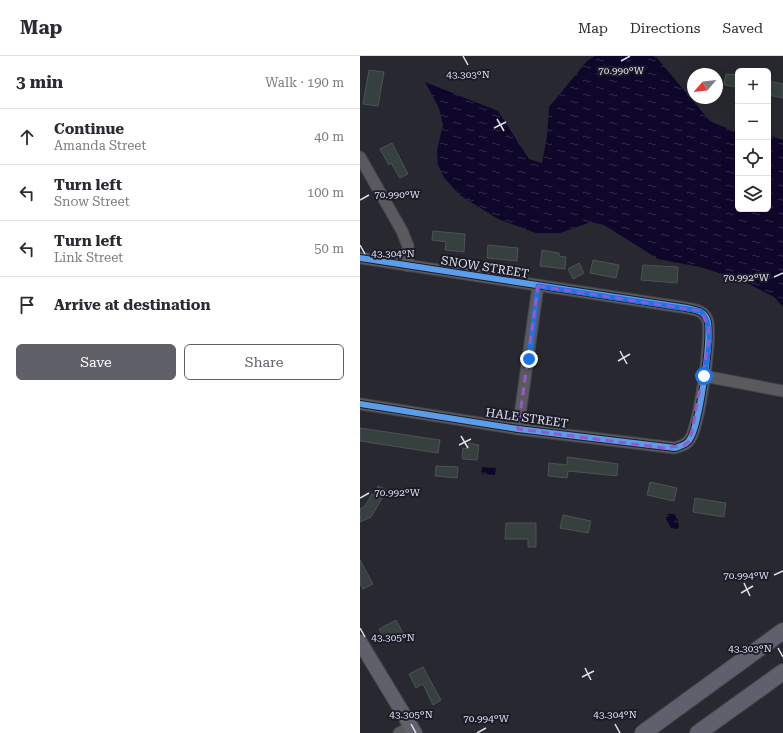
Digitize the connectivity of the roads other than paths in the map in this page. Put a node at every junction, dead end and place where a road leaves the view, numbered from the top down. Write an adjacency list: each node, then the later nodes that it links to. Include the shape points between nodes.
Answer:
1 (360, 157): 3 (street, via 402,231 408,246)
2 (360, 258): 3 (street, SNOW STREET)
3 (408, 266): 4 (street, SNOW STREET)
4 (538, 286): 5 (street, SNOW STREET, via 701,311 707,318 709,328); 8 (street)
5 (704, 376): 6 (street); 8 (street, HALE STREET, via 694,431 690,441 684,445 665,448)
6 (783, 391)
7 (360, 404): 8 (street, HALE STREET)
8 (518, 429)
9 (783, 631): 13 (highway)
10 (360, 642): 12 (main road)
11 (783, 672): 14 (highway)
12 (408, 731)
13 (643, 733)
14 (698, 733)

